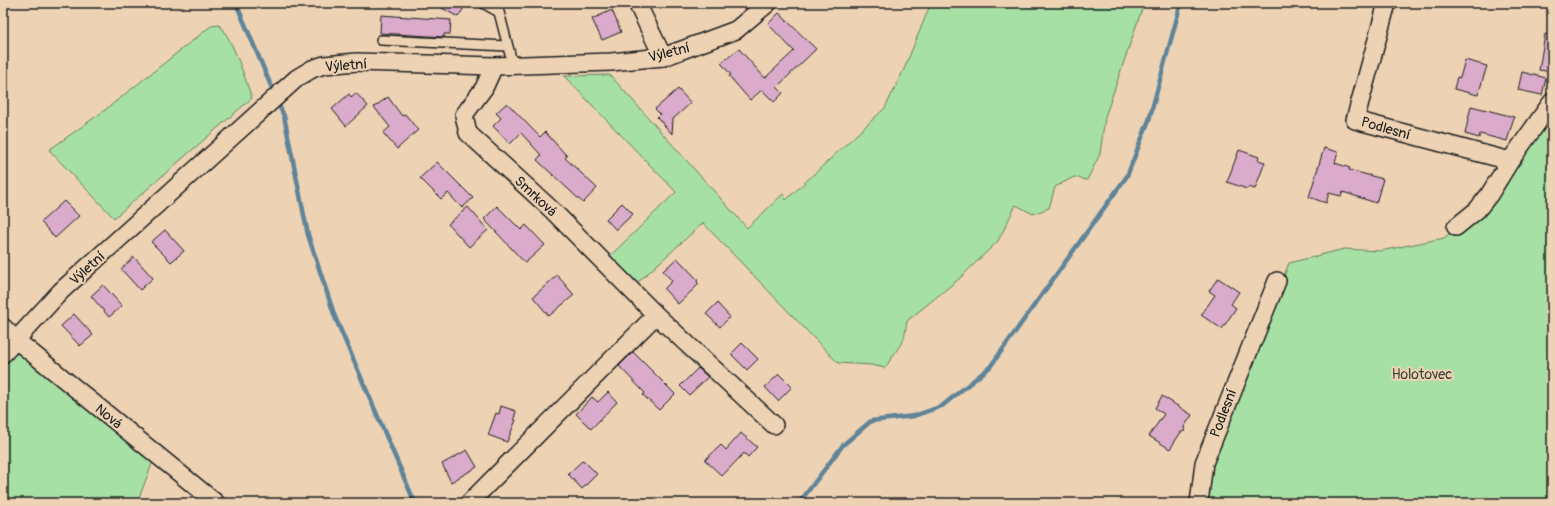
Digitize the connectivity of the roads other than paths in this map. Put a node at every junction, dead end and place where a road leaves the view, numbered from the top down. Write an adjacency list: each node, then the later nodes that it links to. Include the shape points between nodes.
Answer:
1 (484, 3): 6 (lane, via 499,12)
2 (637, 3): 7 (street)
3 (768, 3): 7 (street, Výletní, via 736,30)
4 (1387, 3): 11 (street, Podlesní, via 1356,120)
5 (381, 40): 6 (lane)
6 (507, 46): 9 (lane)
7 (663, 57): 9 (street, Výletní)
8 (494, 66): 9 (street, Výletní); 14 (street, Smrková, via 484,88 464,115 468,133 552,210); 16 (street, Výletní, via 357,62 312,68 297,78 61,291)
9 (512, 66)
10 (1552, 102): 11 (street)
11 (1510, 162): 12 (street, via 1477,210)
12 (1456, 227)
13 (1277, 281): 21 (street, Podlesní, via 1204,463)
14 (656, 316): 18 (street, Smrková); 20 (street)
15 (3, 327): 16 (street, Nová)
16 (16, 340): 17 (street, Výletní); 19 (street, Nová)
17 (3, 354)
18 (774, 425)
19 (216, 503)
20 (469, 503)
21 (1199, 503)

